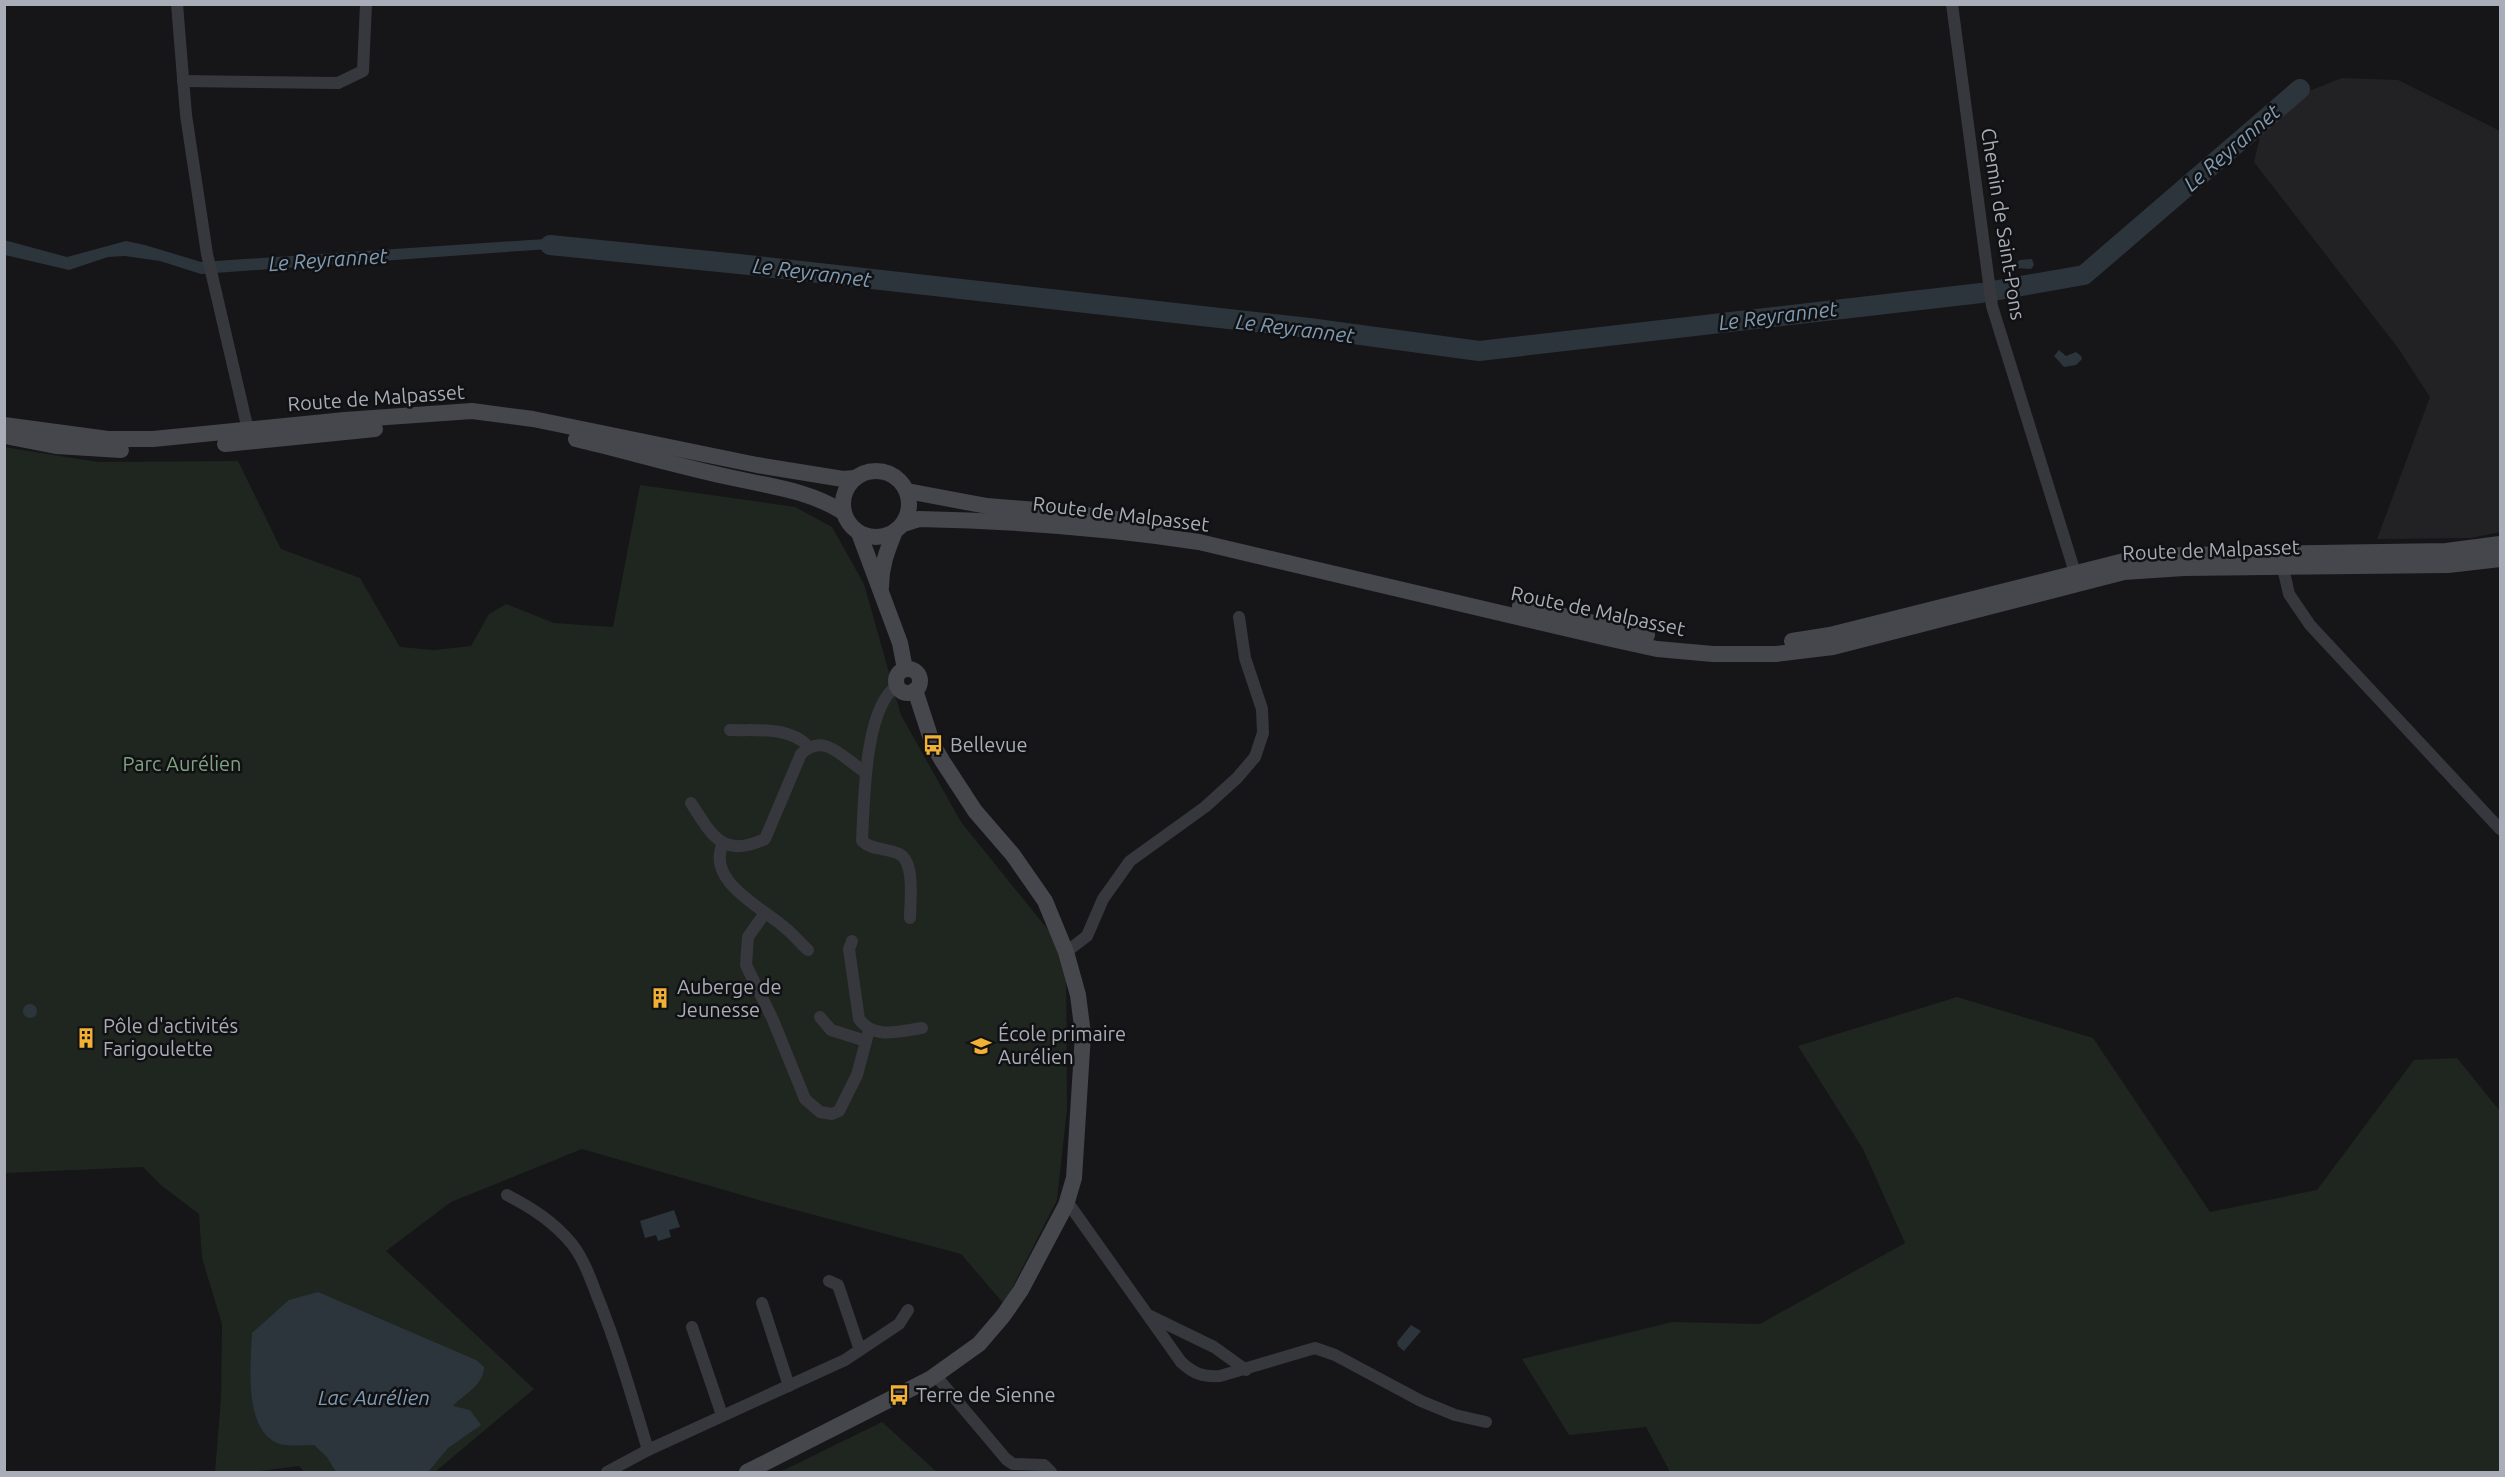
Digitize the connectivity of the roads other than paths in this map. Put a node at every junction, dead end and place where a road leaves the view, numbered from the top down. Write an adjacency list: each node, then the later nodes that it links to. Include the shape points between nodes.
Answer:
1 (177, 4): 4 (street)
2 (366, 4): 4 (street, via 363,71 338,83)
3 (1952, 4): 16 (street, Chemin de Saint-Pons, via 1992,306)
4 (183, 81): 6 (street, via 207,254)
5 (4, 425): 6 (main road, Route de Malpasset, via 108,439)
6 (248, 430): 8 (main road, Route de Malpasset, via 472,411 523,417 757,465)
7 (4, 436): 10 (main road, Route de Malpasset, via 65,447 142,451 435,423 473,423 534,429 804,493)
8 (854, 478): 9 (main road, via 880,471 891,474); 10 (main road, via 843,498)
9 (907, 491): 11 (main road, via 908,513); 16 (main road, Route de Malpasset, via 987,506 1198,530 1658,638 1713,644 1775,643 1830,635)
10 (843, 512): 12 (main road)
11 (899, 527): 12 (main road, via 884,536); 16 (main road, Route de Malpasset, via 919,519 1061,525 1199,542 1657,649 1713,654 1776,654 1833,646); 17 (main road, via 885,553)
12 (859, 533): 17 (main road)
13 (2500, 544): 16 (main road, Route de Malpasset, via 2391,553 2183,555 2128,560)
14 (2500, 559): 15 (main road, Route de Malpasset, via 2448,565)
15 (2283, 567): 16 (main road, Route de Malpasset, via 2184,568); 26 (street, via 2289,594 2310,625)
16 (2076, 577)
17 (882, 594): 19 (main road)
18 (1239, 617): 32 (street, via 1248,669 1262,709 1263,733 1255,757 1204,807 1130,861 1103,899 1087,936)
19 (905, 669): 20 (main road, via 899,672); 21 (main road, via 919,676)
20 (897, 686): 21 (main road, via 905,692); 24 (street, via 879,707)
21 (915, 690): 32 (main road, via 933,745 975,811 1045,901)
22 (730, 730): 23 (street, via 790,734)
23 (808, 746): 24 (street, via 825,745); 27 (street, via 765,838 735,846)
24 (866, 772): 29 (street, via 862,841 905,858 910,876)
25 (692, 803): 27 (street, via 712,836)
26 (2500, 829)
27 (723, 844): 28 (street, via 719,851 723,873 744,898)
28 (765, 913): 31 (street); 35 (street, via 748,937 746,964 805,1099 820,1112 839,1111 857,1075)
29 (910, 918)
30 (852, 941): 35 (street, via 849,949 859,1019)
31 (808, 950)
32 (1066, 952): 37 (main road, via 1078,995 1083,1034 1074,1178)
33 (820, 1017): 35 (street, via 831,1030)
34 (922, 1028): 35 (street)
35 (868, 1035)
36 (507, 1195): 49 (street, via 550,1221 573,1245 607,1319)
37 (1066, 1205): 41 (street); 45 (main road, via 1003,1316 979,1344)
38 (829, 1281): 43 (street, via 838,1286)
39 (762, 1303): 46 (street)
40 (908, 1310): 43 (street, via 899,1324)
41 (1146, 1314): 44 (street, via 1214,1347); 44 (street, via 1192,1373 1206,1377)
42 (692, 1327): 47 (street)
43 (860, 1350): 46 (street)
44 (1246, 1370): 48 (street, via 1315,1348 1421,1401)
45 (936, 1376): 51 (main road); 52 (street, via 1006,1459 1013,1464 1044,1466)
46 (789, 1386): 47 (street)
47 (722, 1415): 49 (street)
48 (1486, 1422)
49 (648, 1449): 50 (street)
50 (607, 1473)
51 (747, 1473)
52 (1051, 1473)

